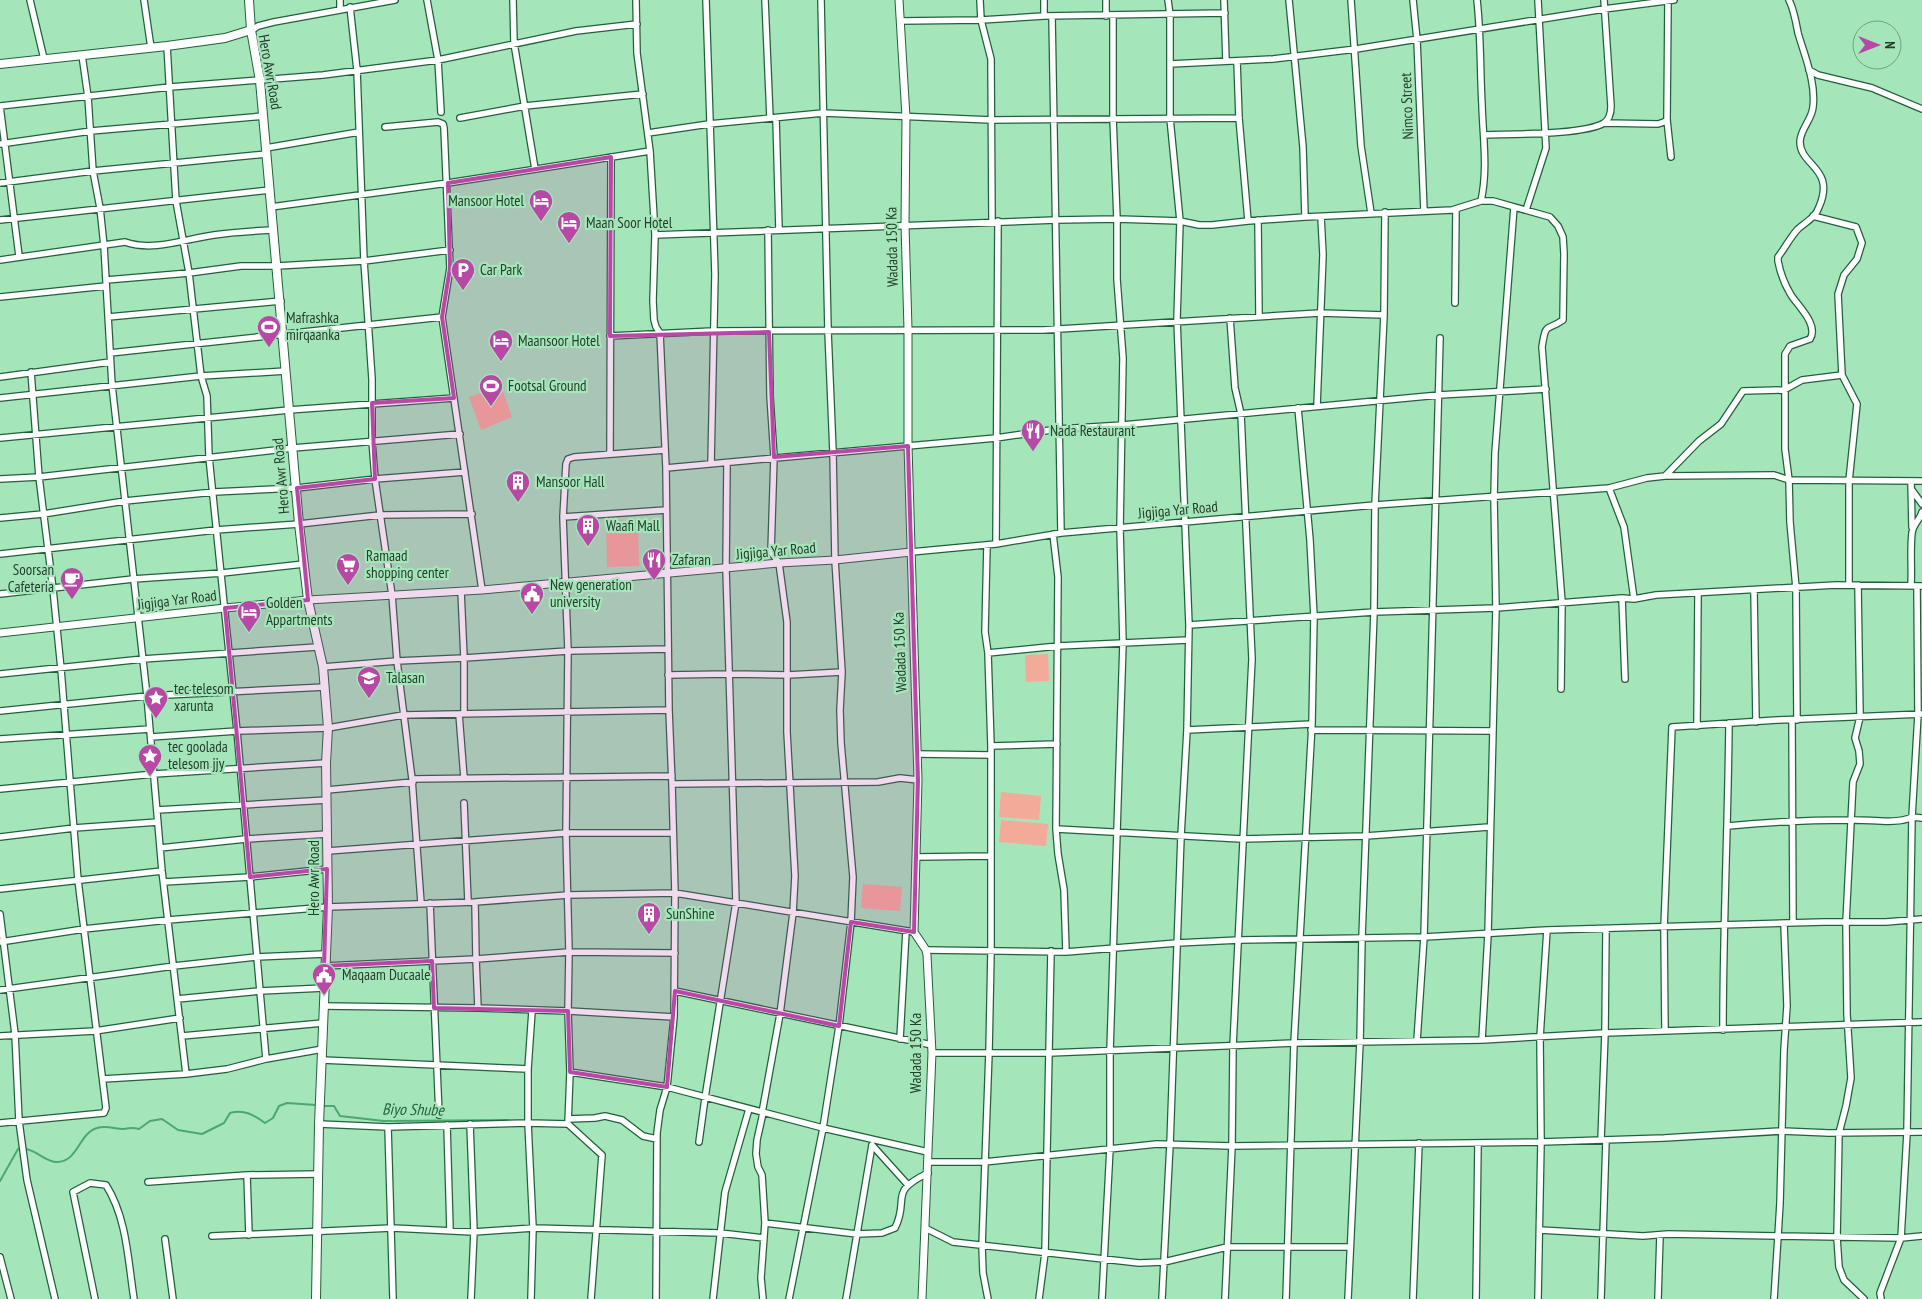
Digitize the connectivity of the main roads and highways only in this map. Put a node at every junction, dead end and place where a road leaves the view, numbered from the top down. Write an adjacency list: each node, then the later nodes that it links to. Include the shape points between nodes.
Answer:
1 (249, 0): 2 (main road)
2 (251, 30): 3 (main road, Hero Awr Road, via 225,38 167,46); 4 (main road, Hero Awr Road, via 264,116 299,524 308,600 323,668 328,728 328,907)
3 (0, 64)
4 (316, 1299)

